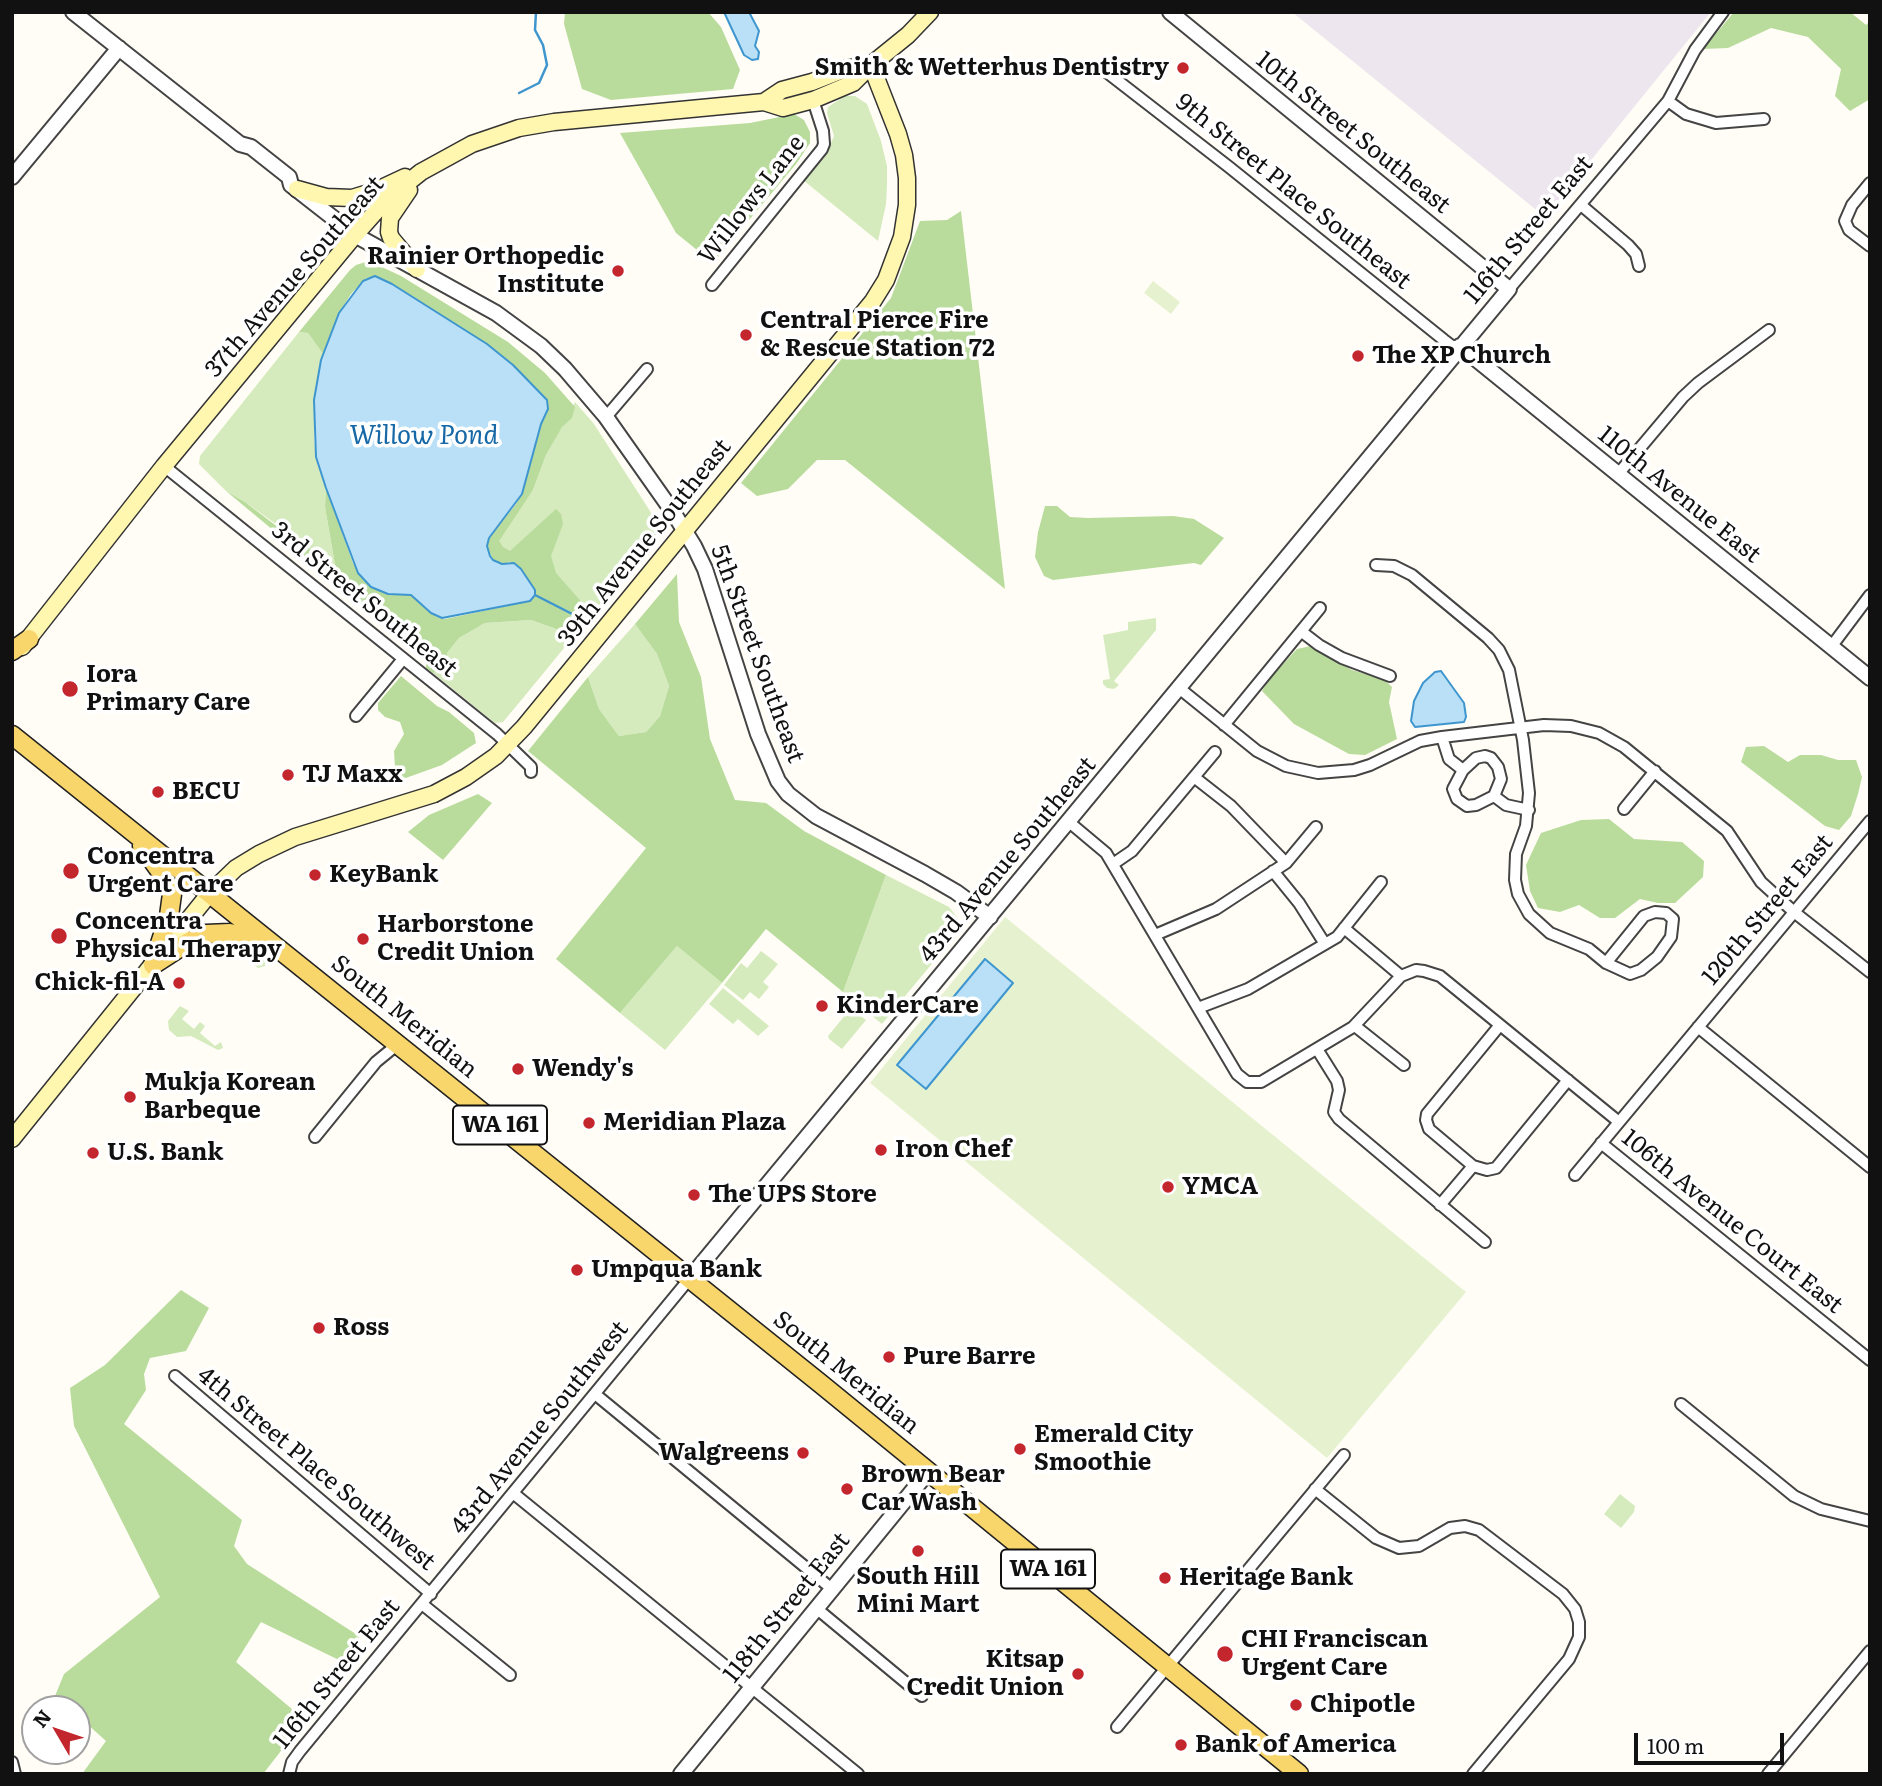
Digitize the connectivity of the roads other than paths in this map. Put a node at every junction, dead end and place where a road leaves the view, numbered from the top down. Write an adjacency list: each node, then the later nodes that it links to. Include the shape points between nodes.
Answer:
1 (74, 12): 5 (street, 5th Street Southeast)
2 (930, 12): 6 (main road)
3 (1170, 12): 22 (street, 10th Street Southeast)
4 (1723, 12): 9 (street, 116th Street East, via 1695,50)
5 (119, 48): 13 (street); 15 (street, 5th Street Southeast, via 240,144 251,146 289,177)
6 (871, 65): 8 (main road, via 853,83); 10 (main road, 37th Avenue Southeast, via 782,90); 30 (main road, 39th Avenue Southeast, via 906,167 907,205 896,258 873,301)
7 (1100, 67): 24 (street, 9th Street Place Southeast, via 1444,340)
8 (813, 100): 10 (main road, 37th Avenue Southeast, via 783,108); 21 (street, Willows Lane, via 823,131 822,149)
9 (1668, 101): 11 (street, via 1686,114 1716,122); 16 (street, 116th Street East)
10 (764, 102): 12 (main road, 37th Avenue Southeast, via 535,125 472,144)
11 (1764, 119)
12 (435, 163): 15 (main road, via 362,196 335,198); 17 (main road, 37th Avenue Southeast, via 386,201); 20 (main road, via 390,218 391,238)
13 (12, 177)
14 (1870, 183): 18 (street, via 1845,220 1849,230)
15 (294, 187): 17 (street, 5th Street Southeast)
16 (1581, 205): 19 (street, via 1628,245); 22 (street, 116th Street East)
17 (355, 235): 20 (street, 5th Street Southeast); 27 (main road, 37th Avenue Southeast)
18 (1870, 246)
19 (1639, 266)
20 (416, 269): 26 (street, 5th Street Southeast, via 496,313 541,346)
21 (712, 285)
22 (1508, 289): 24 (street, 116th Street East)
23 (1769, 330): 29 (street, via 1683,397)
24 (1460, 346): 28 (street, 116th Street East); 29 (street, 110th Avenue East)
25 (647, 369): 26 (street)
26 (606, 417): 30 (street, 5th Street Southeast)
27 (164, 466): 35 (main road, 37th Avenue Southeast); 39 (street, 3rd Street Southeast)
28 (1359, 469): 42 (street, 43rd Avenue Southeast)
29 (1619, 473): 36 (street, 110th Avenue East)
30 (685, 530): 48 (main road, 39th Avenue Southeast); 67 (street, 5th Street Southeast, via 705,569 769,763 788,794 833,827 925,874)
31 (1376, 565): 45 (street, via 1404,569 1499,650 1509,670)
32 (1870, 595): 36 (street)
33 (1320, 608): 34 (street)
34 (1303, 632): 40 (street, via 1342,659); 44 (street)
35 (29, 639): 37 (main road); 38 (main road, 37th Avenue Southeast)
36 (1831, 648): 41 (street, 110th Avenue East)
37 (12, 651)
38 (12, 659)
39 (403, 659): 43 (street); 48 (street, 3rd Street Southeast)
40 (1390, 676)
41 (1870, 678)
42 (1178, 688): 44 (street); 58 (street, 43rd Avenue Southeast)
43 (356, 716)
44 (1224, 725): 47 (street, via 1271,760 1318,773 1354,770 1420,741)
45 (1521, 728): 47 (street); 51 (street, via 1572,726 1599,733); 56 (street)
46 (12, 735): 59 (main road, South Meridian / WA 161)
47 (1442, 737): 50 (street, via 1448,759)
48 (508, 744): 52 (street, 3rd Street Southeast); 65 (main road, 39th Avenue Southeast, via 481,768 434,794 271,848 236,868)
49 (1215, 752): 53 (street)
50 (1463, 770): 54 (street, via 1453,789 1457,799 1467,806); 54 (street, via 1476,758 1491,758 1501,779)
51 (1655, 771): 55 (street); 66 (street, via 1727,831 1756,876)
52 (531, 772)
53 (1194, 777): 61 (street, via 1231,806); 62 (street, via 1132,851)
54 (1494, 796): 56 (street, via 1506,805)
55 (1624, 809)
56 (1529, 810): 72 (street, via 1515,866 1524,906 1550,933 1589,949)
57 (1870, 821): 66 (street, 120th Street East)
58 (1069, 822): 62 (street); 67 (street, 43rd Avenue Southeast)
59 (127, 827): 65 (main road, South Meridian / WA 161); 73 (main road, via 172,894 170,916)
60 (1316, 827): 61 (street)
61 (1286, 863): 63 (street)
62 (1113, 864): 69 (street)
63 (1273, 871): 69 (street, via 1216,909); 70 (street)
64 (1381, 882): 68 (street)
65 (210, 893): 71 (main road, South Meridian / WA 161); 73 (main road, 39th Avenue Southeast)
66 (1794, 912): 74 (street); 79 (street, 120th Street East)
67 (990, 917): 93 (street, 43rd Avenue Southeast)
68 (1344, 928): 70 (street); 75 (street)
69 (1155, 935): 76 (street)
70 (1325, 944): 76 (street, via 1248,989)
71 (290, 957): 73 (main road, via 242,936 219,933 196,937); 80 (main road, South Meridian / WA 161)
72 (1606, 963): 72 (street, via 1630,974 1641,970 1671,937 1673,919 1666,913 1644,916)
73 (153, 965): 86 (main road, 39th Avenue Southeast)
74 (1870, 972)
75 (1401, 976): 77 (street, via 1416,970 1440,976); 78 (street)
76 (1198, 1008): 81 (street, via 1247,1082 1261,1082)
77 (1500, 1025): 83 (street); 88 (street, via 1427,1114 1429,1129)
78 (1355, 1026): 81 (street); 82 (street)
79 (1698, 1027): 84 (street, 120th Street East); 89 (street)
80 (398, 1044): 85 (street, via 376,1062); 93 (main road, South Meridian / WA 161)
81 (1317, 1049): 91 (street, via 1337,1081 1334,1112 1339,1119)
82 (1404, 1065)
83 (1568, 1080): 84 (street); 88 (street, via 1496,1168)
84 (1619, 1122): 87 (street, 120th Street East)
85 (315, 1137)
86 (12, 1139)
87 (1601, 1143): 90 (street, 120th Street East); 94 (street, 106th Avenue Court East)
88 (1473, 1166): 91 (street)
89 (1870, 1167)
90 (1575, 1175)
91 (1440, 1205): 92 (street)
92 (1485, 1242)
93 (690, 1278): 96 (street, 43rd Avenue Southwest); 99 (main road, South Meridian / WA 161)
94 (1870, 1360)
95 (175, 1376): 104 (street, 4th Street Place Southwest)
96 (595, 1394): 101 (street, 43rd Avenue Southwest); 103 (street)
97 (1681, 1404): 102 (street, via 1794,1496 1821,1509)
98 (1344, 1455): 100 (street)
99 (928, 1472): 103 (street, 118th Street East); 108 (main road, WA 161)
100 (1315, 1489): 108 (street); 119 (street, via 1389,1545 1411,1548 1458,1527 1486,1533 1563,1594 1575,1609 1579,1637 1569,1659)
101 (513, 1493): 104 (street, 43rd Avenue Southwest); 110 (street)
102 (1870, 1521)
103 (832, 1589): 106 (street, 118th Street East)
104 (431, 1594): 105 (street, 43rd Avenue Southwest)
105 (422, 1604): 109 (street); 115 (street, 116th Street East, via 299,1751)
106 (816, 1608): 110 (street, 118th Street East); 111 (street)
107 (1870, 1651): 120 (street)
108 (1167, 1667): 112 (street); 118 (main road, WA 161)
109 (510, 1675)
110 (751, 1687): 116 (street, 118th Street East); 117 (street)
111 (922, 1696)
112 (1117, 1727)
113 (12, 1762): 114 (street)
114 (15, 1774)
115 (289, 1774)
116 (681, 1774)
117 (858, 1774)
118 (1299, 1774)
119 (1473, 1774)
120 (1768, 1774)

